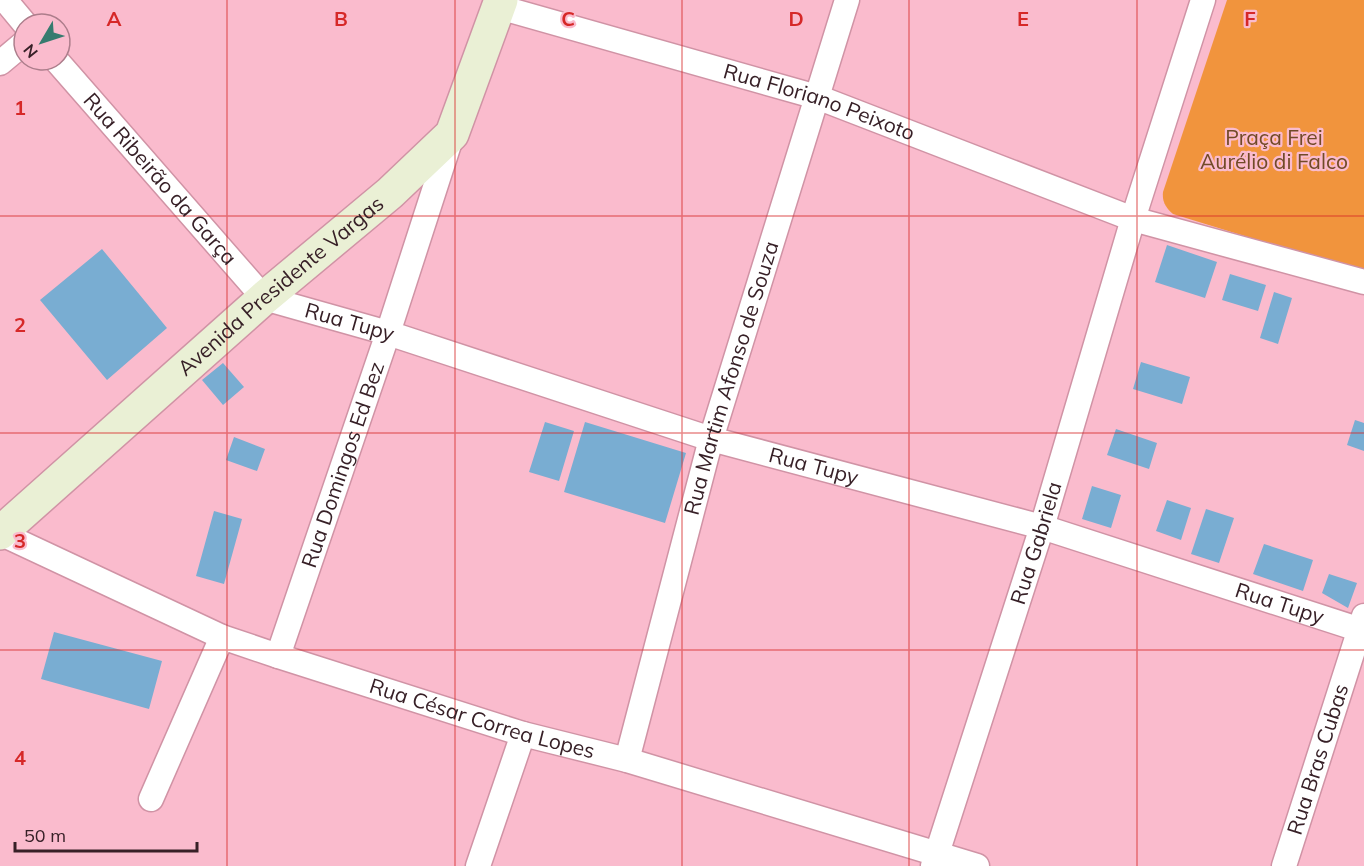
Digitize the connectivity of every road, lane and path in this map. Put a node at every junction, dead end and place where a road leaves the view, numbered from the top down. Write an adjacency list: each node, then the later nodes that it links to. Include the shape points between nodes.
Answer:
1 (5, 0): 5 (street)
2 (847, 0): 9 (street, Rua Martim Afonso de Souza)
3 (1203, 0): 11 (street)
4 (500, 4): 9 (street, Rua Floriano Peixoto); 10 (main road, Avenida Presidente Vargas)
5 (15, 12)
6 (12, 53): 7 (street)
7 (0, 63)
8 (66, 72): 13 (street, Rua Ribeirão da Garça)
9 (817, 97): 11 (street, Rua Floriano Peixoto); 15 (street, Rua Martim Afonso de Souza)
10 (452, 134): 13 (main road, Avenida Presidente Vargas, via 390,193); 14 (street, Rua Domingos Ed Bez)
11 (1133, 219): 12 (street); 16 (street, Rua Gabriela)
12 (1364, 282)
13 (264, 298): 14 (street, Rua Tupy); 17 (main road, Avenida Presidente Vargas)
14 (388, 333): 15 (street, Rua Tupy); 20 (street, Rua Domingos Ed Bez)
15 (711, 439): 16 (street, Rua Tupy); 22 (street, Rua Martim Afonso de Souza)
16 (1042, 527): 18 (street, Rua Tupy); 24 (street, Rua Gabriela)
17 (0, 533): 19 (street, Rua César Correa Lopes)
18 (1362, 626): 27 (street, Rua Bras Cubas)
19 (222, 637): 20 (street, Rua César Correa Lopes); 23 (street)
20 (278, 656): 21 (street, Rua César Correa Lopes)
21 (523, 734): 22 (street, Rua César Correa Lopes); 25 (street)
22 (627, 760): 24 (street, Rua César Correa Lopes)
23 (151, 799)
24 (935, 860): 26 (street, Rua César Correa Lopes)
25 (478, 866)
26 (977, 866)
27 (1284, 866)

